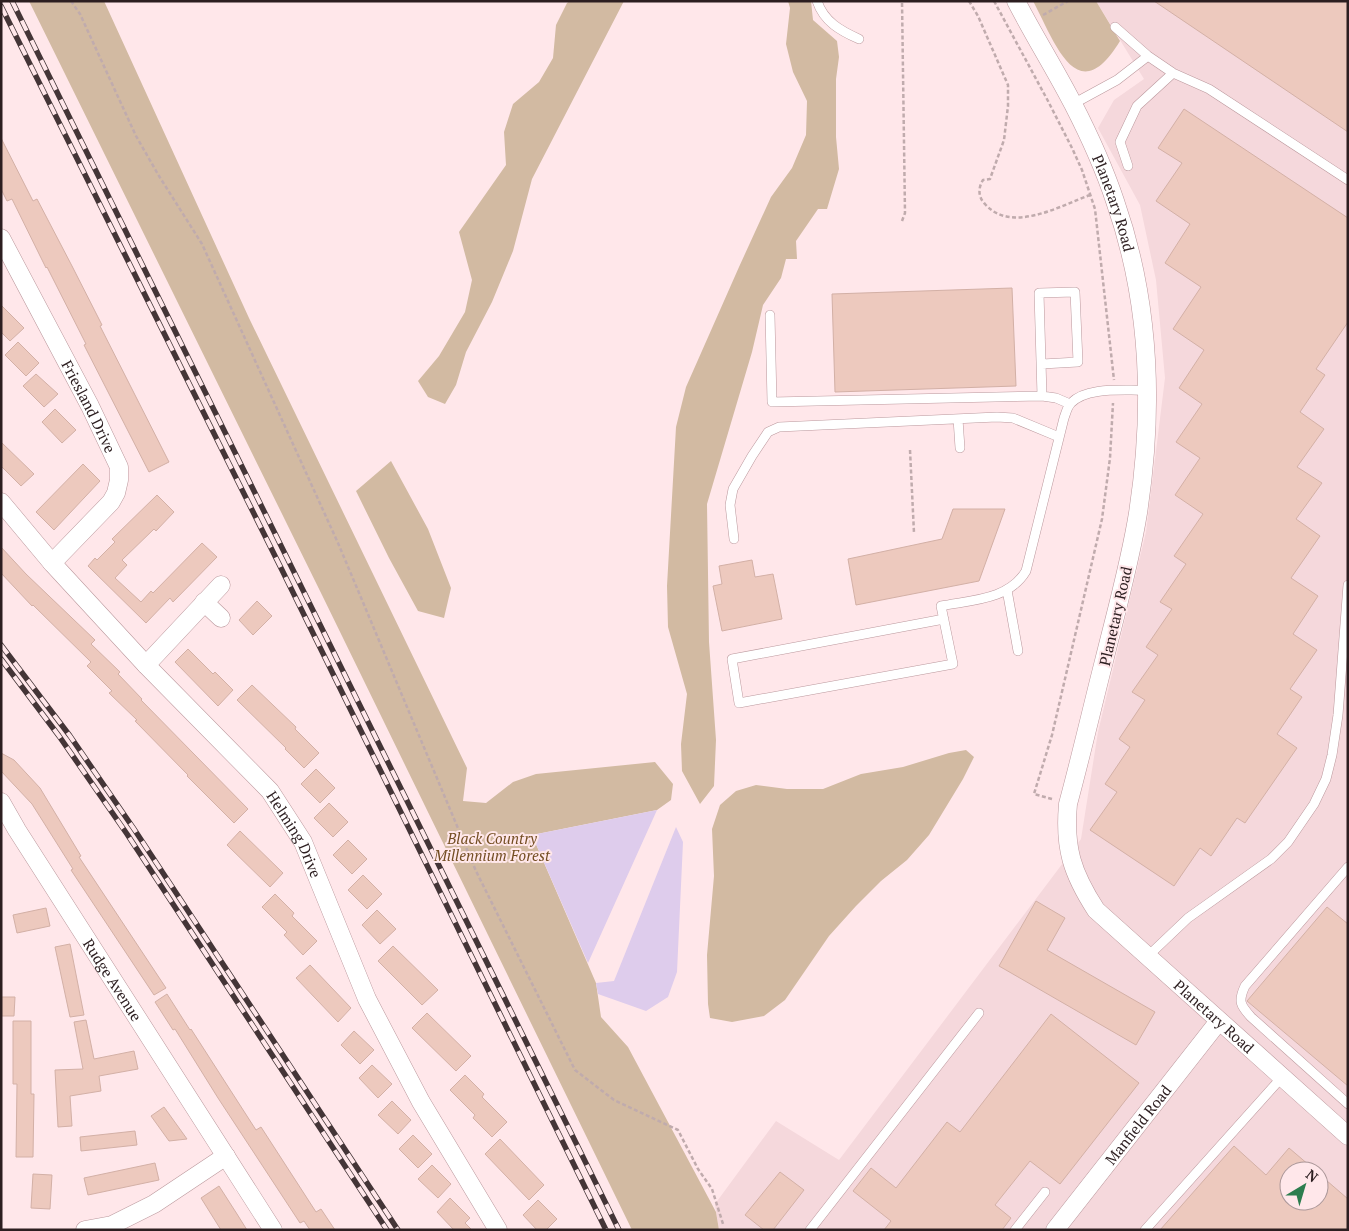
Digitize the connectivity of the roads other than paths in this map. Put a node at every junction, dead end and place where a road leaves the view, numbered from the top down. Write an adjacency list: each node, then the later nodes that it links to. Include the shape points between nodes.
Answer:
1 (817, 1): 4 (lane, via 830,22)
2 (1016, 1): 7 (street, Planetary Road)
3 (1115, 27): 5 (lane)
4 (859, 39)
5 (1148, 56): 6 (lane); 7 (lane, via 1117,80)
6 (1172, 73): 8 (lane, via 1137,106 1127,126 1120,142); 9 (lane, via 1209,89)
7 (1073, 104): 13 (street, Planetary Road, via 1107,178 1124,231 1139,296)
8 (1128, 166)
9 (1348, 180)
10 (1, 238): 21 (street, Friesland Drive, via 119,467 119,480 111,502)
11 (770, 315): 14 (lane, via 772,402)
12 (1042, 364): 12 (lane, via 1040,293 1075,292 1078,362); 14 (lane)
13 (1148, 390): 15 (lane, via 1084,394); 34 (street, Planetary Road, via 1138,514 1066,822 1072,865 1081,886 1096,910)
14 (1042, 396): 15 (lane)
15 (1070, 404): 17 (lane)
16 (958, 418): 17 (lane, via 1013,418); 18 (lane); 20 (lane, via 779,426 768,432 733,489 730,505)
17 (1059, 437): 24 (lane, via 1026,571)
18 (960, 448)
19 (1, 502): 21 (street, Helming Drive)
20 (734, 539)
21 (52, 563): 29 (street, Helming Drive)
22 (221, 585): 25 (street)
23 (1348, 585): 34 (lane, via 1332,755 1326,779 1314,804 1288,842 1271,859 1188,918)
24 (1007, 590): 27 (lane, via 995,596 941,606); 28 (lane)
25 (204, 602): 26 (street); 29 (street)
26 (221, 618)
27 (944, 619): 27 (lane, via 953,664 739,703 732,659)
28 (1018, 651)
29 (146, 665): 44 (street, Helming Drive, via 270,791 302,842 367,999 421,1102)
30 (1, 802): 40 (street, Rudge Avenue)
31 (1348, 866): 32 (lane)
32 (1340, 875): 33 (lane); 38 (lane, via 1245,986 1241,996 1242,1007 1251,1017)
33 (1348, 882)
34 (1146, 957): 36 (street, Planetary Road)
35 (979, 1013): 45 (lane)
36 (1219, 1021): 37 (street, Planetary Road); 47 (street, Manfield Road)
37 (1283, 1076): 39 (street, Planetary Road); 48 (lane)
38 (1348, 1104)
39 (1348, 1136)
40 (226, 1156): 42 (street, via 154,1204 112,1225); 43 (street, Rudge Avenue)
41 (1045, 1192): 46 (lane)
42 (85, 1230)
43 (273, 1230)
44 (498, 1230)
45 (810, 1230)
46 (1015, 1230)
47 (1055, 1230)
48 (1145, 1230)

